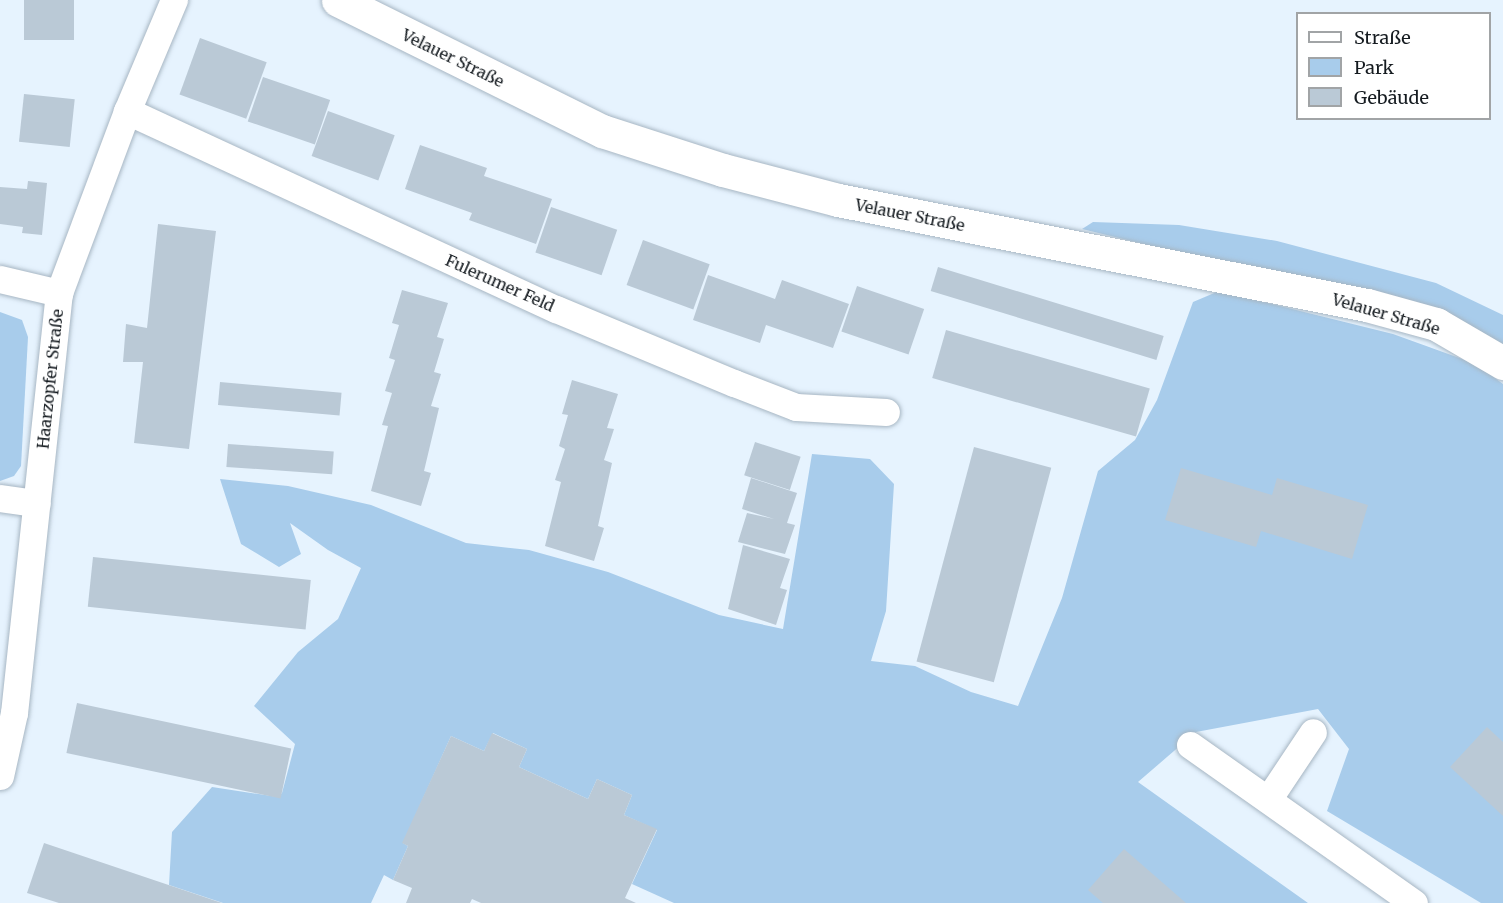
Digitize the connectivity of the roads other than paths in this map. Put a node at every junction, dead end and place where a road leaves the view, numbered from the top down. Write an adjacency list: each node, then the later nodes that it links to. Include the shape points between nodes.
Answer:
1 (174, 0): 3 (street, Haarzopfer Straße)
2 (338, 0): 6 (main road, Velauer Straße, via 602,131 723,170 838,200 1367,305 1436,324)
3 (127, 111): 5 (street, Haarzopfer Straße); 7 (street, Fulerumer Feld, via 545,304 734,383 796,407)
4 (0, 279): 5 (street)
5 (59, 293): 9 (street, Haarzopfer Straße)
6 (1503, 363)
7 (886, 412)
8 (0, 498): 9 (street)
9 (37, 503): 12 (street, Haarzopfer Straße, via 14,713)
10 (1313, 732): 13 (street)
11 (1190, 745): 13 (street)
12 (0, 776)
13 (1269, 798): 14 (street)
14 (1414, 903)

